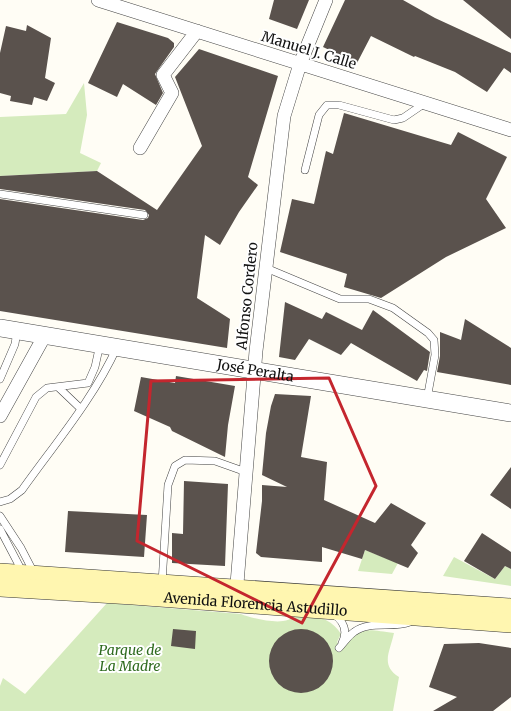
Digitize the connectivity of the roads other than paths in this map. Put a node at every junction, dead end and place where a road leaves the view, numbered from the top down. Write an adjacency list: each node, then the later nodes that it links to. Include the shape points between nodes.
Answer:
1 (98, 0): 3 (street, Manuel J. Calle)
2 (326, 0): 5 (street, Alfonso Cordero)
3 (122, 4): 4 (street, Manuel J. Calle)
4 (197, 31): 5 (street, Manuel J. Calle); 8 (street, via 163,75 172,93)
5 (300, 64): 6 (street, Manuel J. Calle); 12 (street, Alfonso Cordero, via 284,116)
6 (426, 103): 7 (street, Manuel J. Calle); 9 (lane, via 403,118 394,120 339,105 327,105 319,115)
7 (511, 130)
8 (140, 148)
9 (305, 170)
10 (0, 194): 11 (lane)
11 (144, 215)
12 (266, 268): 18 (street, Alfonso Cordero); 21 (lane, via 340,299 370,299 393,308 428,333 434,340 435,355)
13 (0, 328): 14 (street, José Peralta)
14 (17, 330): 15 (street, José Peralta); 19 (lane, via 15,344)
15 (45, 335): 16 (street, José Peralta); 24 (street)
16 (100, 344): 17 (street, José Peralta); 20 (lane, via 88,383)
17 (117, 347): 18 (street, José Peralta); 22 (lane, via 107,370)
18 (255, 370): 21 (street, José Peralta); 26 (street, Alfonso Cordero)
19 (0, 379)
20 (58, 387): 22 (lane); 25 (lane, via 47,388 36,397)
21 (427, 399): 23 (street, José Peralta)
22 (80, 408): 27 (lane, via 22,490 10,499)
23 (511, 413)
24 (0, 416)
25 (0, 465)
26 (246, 472): 32 (lane, via 215,461 185,460 175,466 168,485); 34 (street, Alfonso Cordero)
27 (0, 502)
28 (0, 516): 31 (lane, via 21,548)
29 (0, 529): 31 (lane)
30 (0, 573): 31 (main road, Avenida Florencia Astudillo)
31 (29, 575): 32 (main road, Avenida Florencia Astudillo)
32 (162, 583): 34 (main road, Avenida Florencia Astudillo)
33 (0, 587): 34 (main road, Avenida Florencia Astudillo)
34 (236, 595): 35 (main road, Avenida Florencia Astudillo); 36 (main road, Avenida Florencia Astudillo)
35 (511, 608)
36 (326, 609): 37 (main road, Avenida Florencia Astudillo); 37 (lane, via 344,626 345,637 339,648 359,630 369,626 399,626 409,622)
37 (416, 615): 38 (main road, Avenida Florencia Astudillo)
38 (511, 623)

